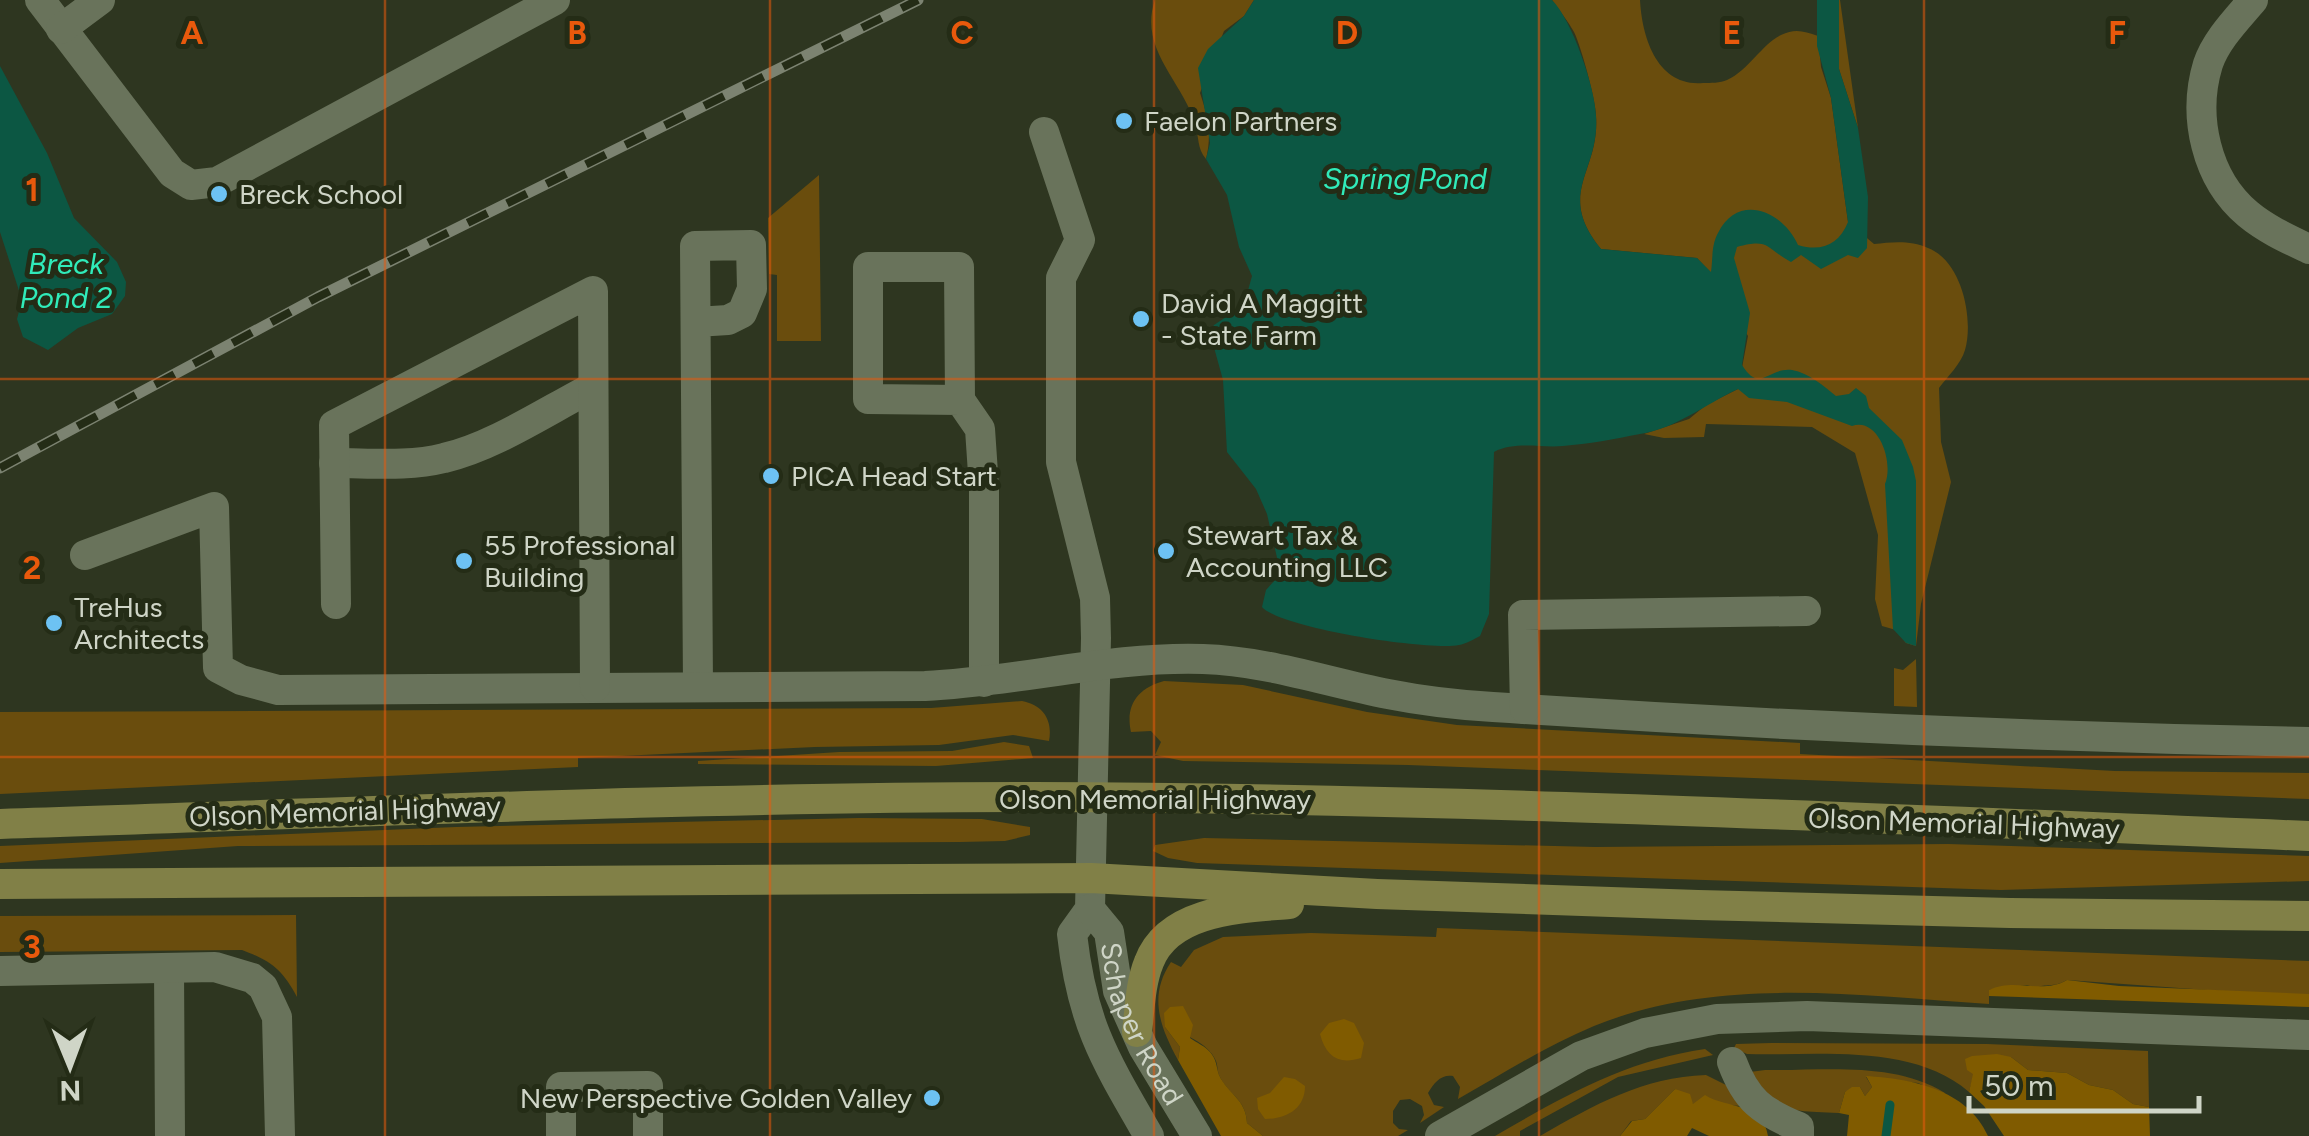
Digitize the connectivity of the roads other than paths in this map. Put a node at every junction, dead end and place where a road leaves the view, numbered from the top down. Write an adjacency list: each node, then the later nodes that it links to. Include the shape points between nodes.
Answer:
1 (40, 0): 5 (street)
2 (100, 0): 5 (street)
3 (555, 0): 5 (street, via 217,182 191,185 172,173)
4 (2252, 0): 7 (street, via 2208,62 2205,145 2232,200)
5 (61, 29)
6 (1044, 132): 15 (street, Schaper Road, via 1080,240 1062,278 1061,462 1094,598)
7 (2309, 249)
8 (696, 322): 17 (street)
9 (593, 387): 11 (street, via 446,458); 11 (street, via 593,292 334,424); 18 (street)
10 (960, 400): 10 (street, via 959,267 868,267 868,399); 16 (street, via 980,428)
11 (334, 463): 13 (street)
12 (86, 555): 18 (street, via 214,506 218,668 278,690)
13 (336, 604)
14 (1806, 611): 19 (street, via 1524,615)
15 (1096, 665): 16 (street); 19 (street, via 1239,661 1388,694); 21 (street, Schaper Road)
16 (984, 682): 17 (street)
17 (698, 686): 18 (street)
18 (595, 687)
19 (1525, 708): 20 (street)
20 (2309, 742)
21 (1094, 798): 22 (main road, Olson Memorial Highway, via 597,802); 23 (main road, Olson Memorial Highway, via 1388,801); 24 (street, Schaper Road)
22 (0, 824)
23 (2309, 836)
24 (1091, 878): 25 (main road); 26 (main road); 27 (street, Schaper Road)
25 (0, 884)
26 (1377, 894): 28 (main road); 31 (main road, via 1241,909 1188,924 1150,957)
27 (1090, 909): 31 (street, Schaper Road, via 1109,932 1118,991); 38 (street, Schaper Road, via 1072,934 1077,981 1101,1053)
28 (2309, 916)
29 (169, 968): 30 (street); 34 (street); 35 (street, via 236,971 264,987 277,1017)
30 (0, 971)
31 (1137, 1032): 39 (street, Schaper Road)
32 (2309, 1035): 40 (street, via 1807,1016 1717,1019 1645,1033 1581,1056)
33 (1732, 1062): 41 (street, via 1742,1090 1760,1108 1799,1127)
34 (170, 1136)
35 (280, 1136)
36 (561, 1136): 37 (street, via 561,1087 630,1086 648,1086)
37 (648, 1136)
38 (1149, 1136)
39 (1197, 1136)
40 (1440, 1136)
41 (1800, 1136)

